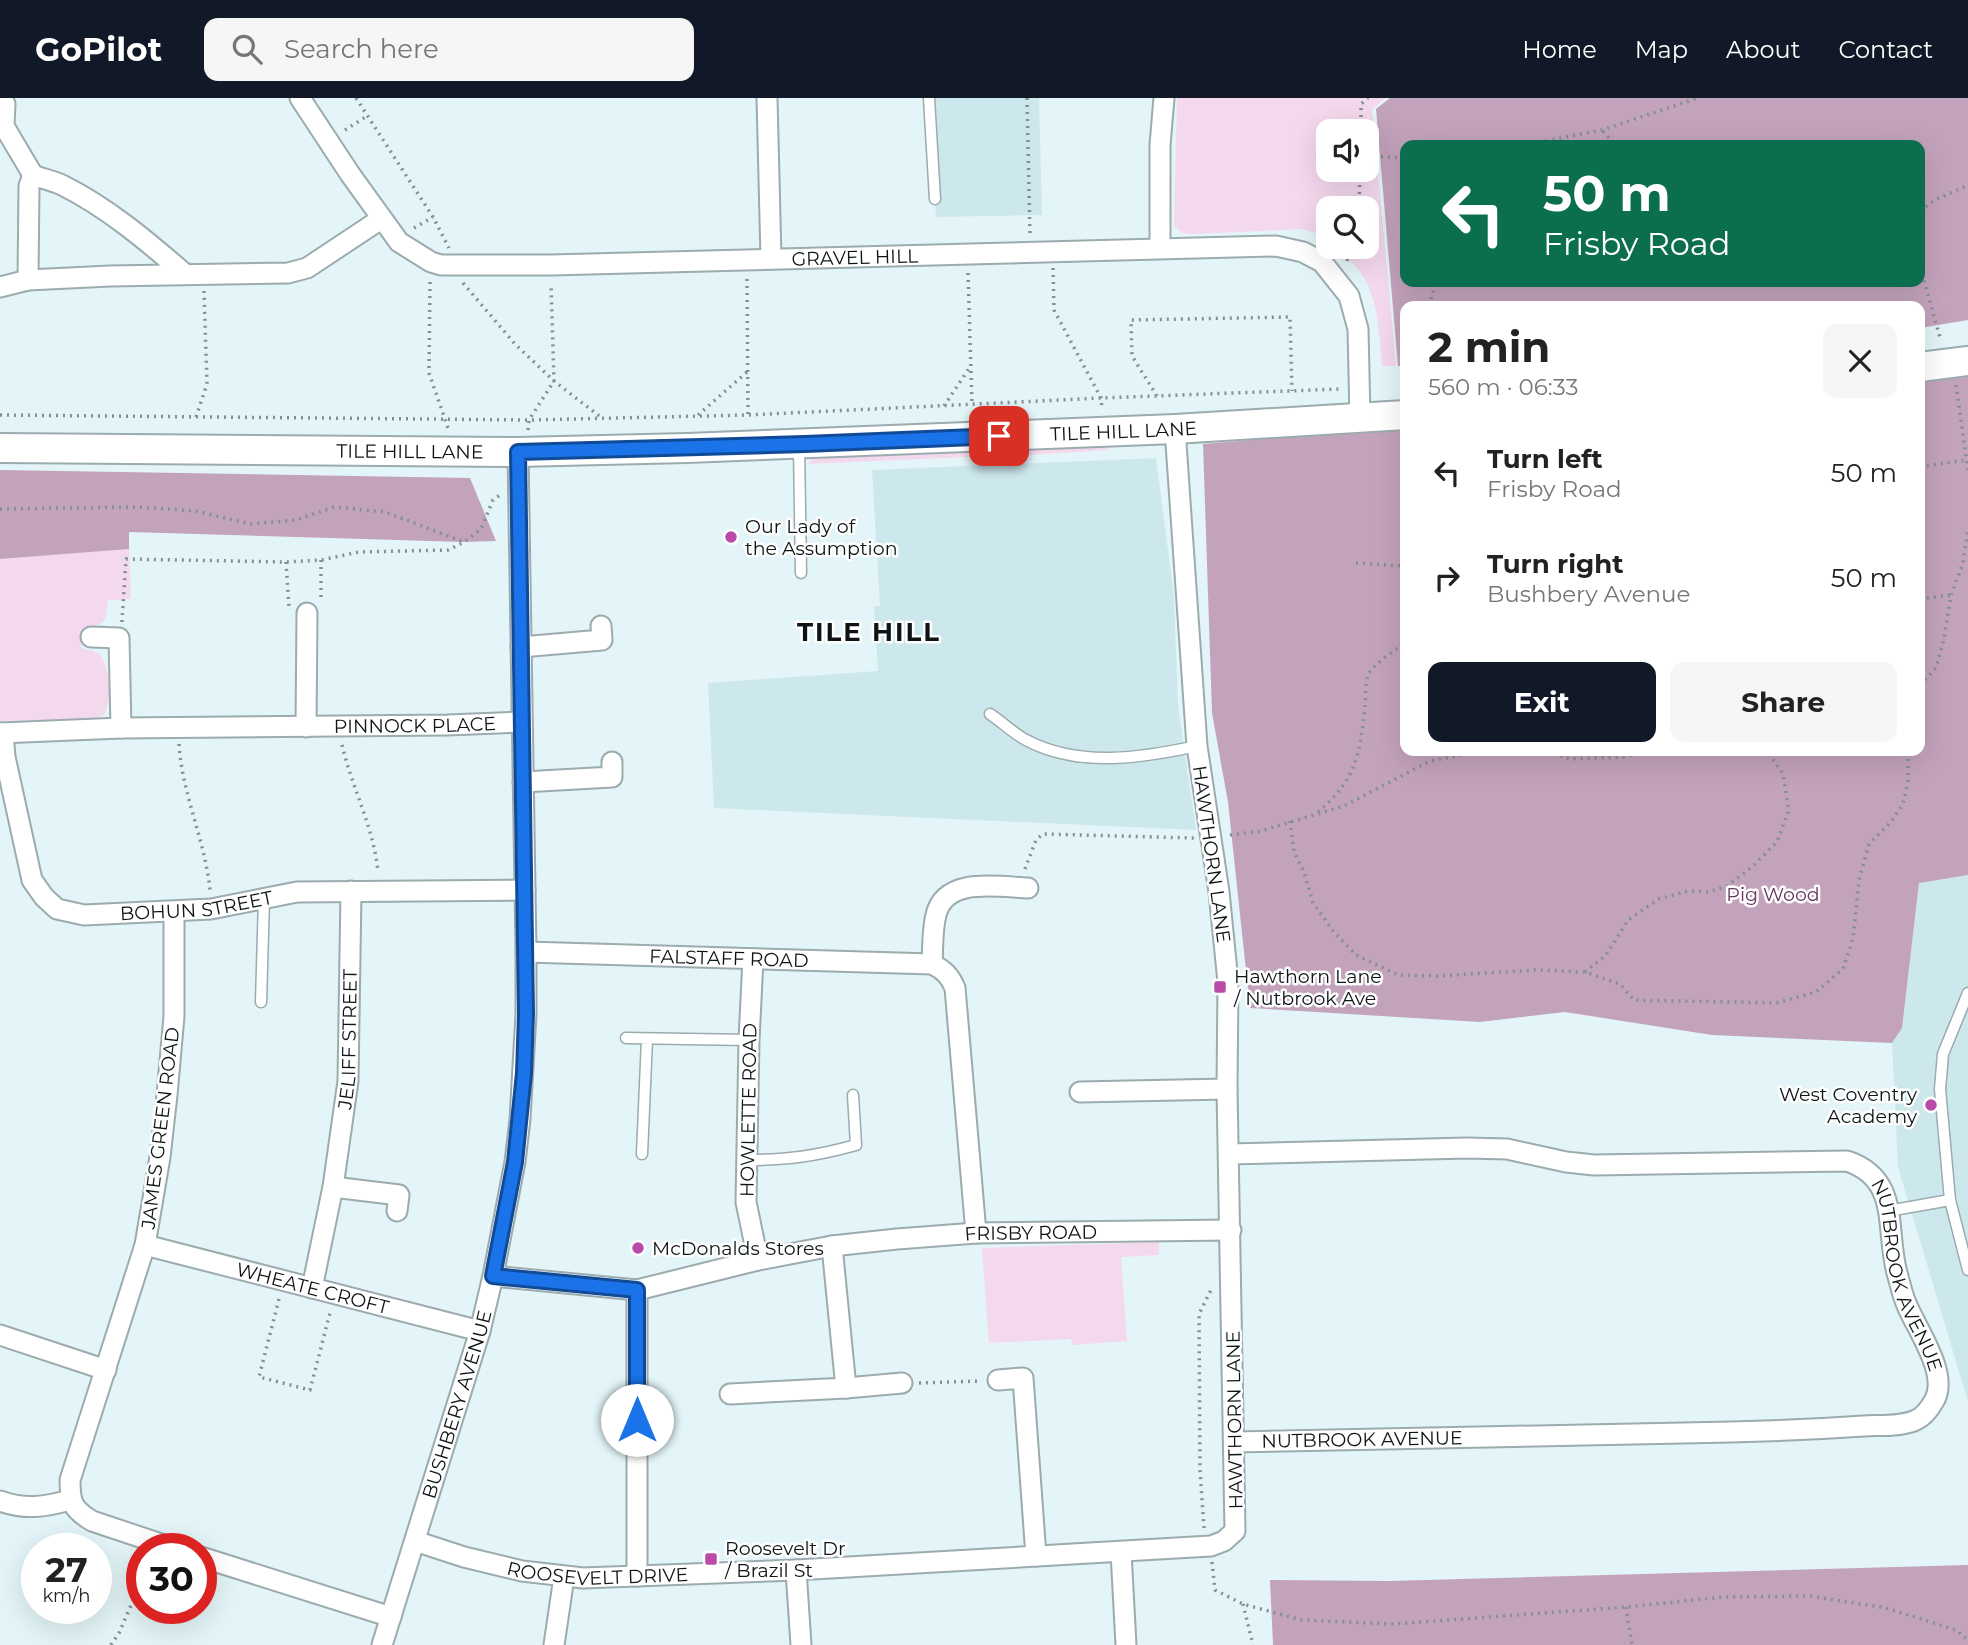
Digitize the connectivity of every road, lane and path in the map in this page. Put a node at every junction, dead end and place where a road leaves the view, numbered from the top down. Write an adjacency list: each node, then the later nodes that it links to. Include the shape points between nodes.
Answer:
1 (300, 98): 15 (street, GRAVEL HILL)
2 (766, 98): 27 (street)
3 (929, 98): 20 (lane)
4 (1027, 98): 25 (path)
5 (1164, 98): 23 (street)
6 (1368, 98): 9 (path)
7 (1694, 99): 12 (path)
8 (5, 101): 18 (street, via 4,125)
9 (1361, 101): 11 (path)
10 (367, 116): 15 (path)
11 (1361, 119)
12 (1602, 130): 13 (path); 14 (path)
13 (1549, 140)
14 (1611, 140)
15 (328, 141): 22 (street, GRAVEL HILL)
16 (1379, 156): 17 (path)
17 (1400, 158)
18 (33, 175): 31 (street, via 64,186); 32 (street)
19 (1968, 185): 21 (path)
20 (935, 199)
21 (1925, 207)
22 (381, 219): 29 (street, GRAVEL HILL, via 399,242); 31 (street, via 307,268 288,274)
23 (1160, 248): 24 (street, GRAVEL HILL); 41 (street, GRAVEL HILL, via 1276,246 1303,251 1322,262 1349,296 1354,312)
24 (1052, 251): 25 (street, GRAVEL HILL); 44 (path, via 1054,310)
25 (1030, 252): 26 (street, GRAVEL HILL)
26 (967, 253): 27 (street, GRAVEL HILL); 36 (path)
27 (771, 259): 28 (street, GRAVEL HILL)
28 (746, 260): 30 (street, GRAVEL HILL); 39 (path)
29 (430, 262): 30 (street, GRAVEL HILL, via 459,267); 54 (path, via 429,373)
30 (551, 265): 40 (path)
31 (195, 274): 32 (street); 51 (path, via 207,384)
32 (28, 280): 34 (street)
33 (1925, 285): 35 (path)
34 (0, 287)
35 (1941, 341)
36 (971, 365): 45 (path); 46 (path)
37 (1925, 366): 38 (main road)
38 (1961, 368): 63 (path)
39 (748, 371): 48 (path); 50 (path)
40 (554, 381): 52 (path); 55 (path)
41 (1359, 388): 42 (path); 53 (street, GRAVEL HILL)
42 (1292, 391): 43 (path); 43 (path, via 1290,317 1131,320 1132,356)
43 (1157, 396): 44 (path)
44 (1101, 398): 45 (path); 58 (path, via 1102,418 1113,418)
45 (972, 404): 46 (path)
46 (944, 406): 48 (path)
47 (0, 415): 51 (path)
48 (748, 415): 50 (path); 56 (path)
49 (1400, 415): 53 (main road, TILE HILL LANE)
50 (696, 416): 52 (path)
51 (196, 417): 54 (path)
52 (603, 419): 55 (path)
53 (1360, 419): 57 (main road, TILE HILL LANE)
54 (445, 420): 55 (path)
55 (528, 420): 61 (path, via 528,437 546,438)
56 (749, 424)
57 (1175, 429): 58 (main road, TILE HILL LANE); 91 (street, HAWTHORN LANE)
58 (1113, 432): 59 (main road, TILE HILL LANE)
59 (800, 444): 61 (main road, TILE HILL LANE); 74 (lane)
60 (0, 448): 62 (main road, TILE HILL LANE)
61 (547, 451): 62 (main road, TILE HILL LANE)
62 (518, 452): 66 (street, BUSHBERY AVENUE)
63 (1966, 460): 64 (path); 65 (path)
64 (1925, 466)
65 (1968, 470)
66 (519, 481): 69 (path, via 493,500 481,529); 82 (street, BUSHBERY AVENUE)
67 (0, 509): 69 (path, via 137,507 197,511 250,523 296,520 334,508 385,512)
68 (1968, 529): 75 (path, via 1963,563)
69 (464, 542): 70 (path, via 448,550 359,552)
70 (321, 560): 71 (path); 77 (path, via 321,608)
71 (286, 562): 77 (path, via 287,607); 80 (path, via 127,559)
72 (1356, 563): 73 (path)
73 (1400, 566)
74 (801, 573)
75 (1951, 595): 76 (path); 83 (path, via 1936,668)
76 (1925, 598)
77 (307, 613): 88 (street, PINNOCK PLACE)
78 (601, 626): 82 (street, via 602,640)
79 (91, 637): 80 (street)
80 (119, 638): 87 (street)
81 (1400, 646): 99 (path, via 1368,674 1355,766 1335,798)
82 (520, 647): 85 (street, BUSHBERY AVENUE)
83 (1925, 680)
84 (990, 714): 91 (lane, via 1025,739 1057,752 1124,759)
85 (522, 722): 86 (street, PINNOCK PLACE); 98 (street, BUSHBERY AVENUE)
86 (341, 726): 88 (street, PINNOCK PLACE); 105 (path, via 342,746 371,832)
87 (121, 727): 89 (street, PINNOCK PLACE); 90 (street, PINNOCK PLACE)
88 (306, 727): 89 (street, PINNOCK PLACE)
89 (179, 728): 107 (path, via 180,768 207,863)
90 (1, 733): 108 (street, BOHUN STREET, via 32,880 44,897 57,909 84,915)
91 (1197, 747): 101 (street, HAWTHORN LANE)
92 (1458, 756): 99 (path, via 1430,761 1344,806)
93 (1561, 756): 94 (path)
94 (1629, 756)
95 (1770, 756): 112 (path, via 1783,774 1789,810 1777,842 1727,886 1659,899 1628,920 1606,955)
96 (1908, 756): 112 (path, via 1903,804 1868,844 1853,939 1843,969 1816,992 1776,1003 1634,1000 1620,984)
97 (612, 762): 98 (street, via 611,776)
98 (523, 782): 103 (street, BUSHBERY AVENUE)
99 (1317, 814): 100 (path)
100 (1290, 821): 101 (path, via 1261,831); 112 (path, via 1294,852 1313,902 1356,955 1398,975)
101 (1216, 837): 102 (path, via 1043,834 1036,840); 118 (street, HAWTHORN LANE, via 1228,982)
102 (1019, 888): 111 (street, via 958,889 942,901 936,914)
103 (525, 890): 105 (street, BOHUN STREET); 109 (street, BUSHBERY AVENUE)
104 (351, 891): 105 (street, BOHUN STREET); 106 (street, BOHUN STREET, via 297,892); 124 (street, JELIFF STREET, via 348,1081)
105 (379, 891)
106 (264, 899): 107 (street, BOHUN STREET); 114 (lane)
107 (211, 909): 108 (street, BOHUN STREET)
108 (174, 912): 130 (street, JAMES GREEN ROAD, via 170,1068)
109 (526, 952): 110 (street, FALSTAFF ROAD); 135 (street, BUSHBERY AVENUE, via 520,1119)
110 (753, 959): 111 (street, FALSTAFF ROAD); 117 (street, HOWLETTE ROAD)
111 (932, 964): 129 (street, via 951,977 956,988)
112 (1585, 972)
113 (1968, 993): 125 (lane, via 1940,1069)
114 (261, 1002)
115 (626, 1038): 116 (lane)
116 (647, 1039): 117 (lane); 121 (lane)
117 (748, 1040): 123 (street, HOWLETTE ROAD)
118 (1227, 1089): 119 (street); 122 (street, HAWTHORN LANE)
119 (1080, 1093)
120 (853, 1095): 123 (lane, via 856,1145 791,1160)
121 (642, 1154)
122 (1229, 1154): 126 (street, NUTBROOK AVENUE, via 1467,1148 1507,1149 1594,1165 1847,1161 1874,1176 1884,1189); 128 (street, HAWTHORN LANE)
123 (747, 1160): 132 (street, HOWLETTE ROAD, via 746,1202)
124 (333, 1187): 127 (street, via 399,1195); 137 (street, JELIFF STREET)
125 (1950, 1200): 126 (lane); 134 (lane)
126 (1888, 1211): 147 (street, NUTBROOK AVENUE, via 1893,1258 1905,1302 1935,1365 1939,1384 1936,1399 1916,1420 1797,1431)
127 (397, 1212)
128 (1231, 1230): 129 (street, FRISBY ROAD); 133 (street, HAWTHORN LANE)
129 (976, 1233): 131 (street, FRISBY ROAD)
130 (145, 1245): 136 (street, WHEATE CROFT); 142 (street, JAMES GREEN ROAD)
131 (832, 1246): 132 (street, FRISBY ROAD); 145 (street)
132 (758, 1260): 138 (street, FRISBY ROAD)
133 (1231, 1270): 147 (street, HAWTHORN LANE); 153 (path, via 1226,1269 1199,1314 1200,1470 1204,1532)
134 (1968, 1270)
135 (493, 1276): 138 (street, FRISBY ROAD); 140 (street, BUSHBERY AVENUE)
136 (284, 1281): 137 (street, WHEATE CROFT); 139 (path, via 259,1377 310,1390)
137 (312, 1288): 139 (street, WHEATE CROFT)
138 (637, 1290): 158 (street)
139 (335, 1294): 140 (street, WHEATE CROFT)
140 (480, 1331): 152 (street, BUSHBERY AVENUE)
141 (0, 1335): 142 (street)
142 (106, 1370): 148 (street, JAMES GREEN ROAD, via 74,1465)
143 (998, 1380): 144 (path); 155 (street, via 1023,1378)
144 (902, 1383): 145 (street)
145 (846, 1388): 146 (street)
146 (730, 1394)
147 (1234, 1442): 150 (street, HAWTHORN LANE)
148 (70, 1500): 149 (street, via 19,1508); 151 (street, via 92,1521)
149 (0, 1501)
150 (1236, 1531): 153 (street, ROOSEVELT DRIVE)
151 (128, 1533)
152 (415, 1541): 159 (street, ROOSEVELT DRIVE, via 522,1571); 163 (street, BUSHBERY AVENUE)
153 (1211, 1546): 154 (street, ROOSEVELT DRIVE); 160 (path, via 1215,1590)
154 (1121, 1552): 155 (street, ROOSEVELT DRIVE); 169 (street)
155 (1036, 1556): 157 (street, ROOSEVELT DRIVE)
156 (217, 1562): 163 (street)
157 (796, 1570): 158 (street, ROOSEVELT DRIVE); 168 (street)
158 (637, 1576): 159 (street, ROOSEVELT DRIVE)
159 (565, 1577): 167 (street)
160 (1243, 1604): 161 (path, via 1301,1620 1394,1624); 170 (path)
161 (1626, 1606): 164 (path, via 1723,1597 1810,1596 1886,1608 1956,1630); 171 (path)
162 (126, 1617): 165 (path)
163 (391, 1617): 166 (street, BUSHBERY AVENUE)
164 (1968, 1640)
165 (111, 1645)
166 (382, 1645)
167 (554, 1645)
168 (801, 1645)
169 (1126, 1645)
170 (1253, 1645)
171 (1632, 1645)

